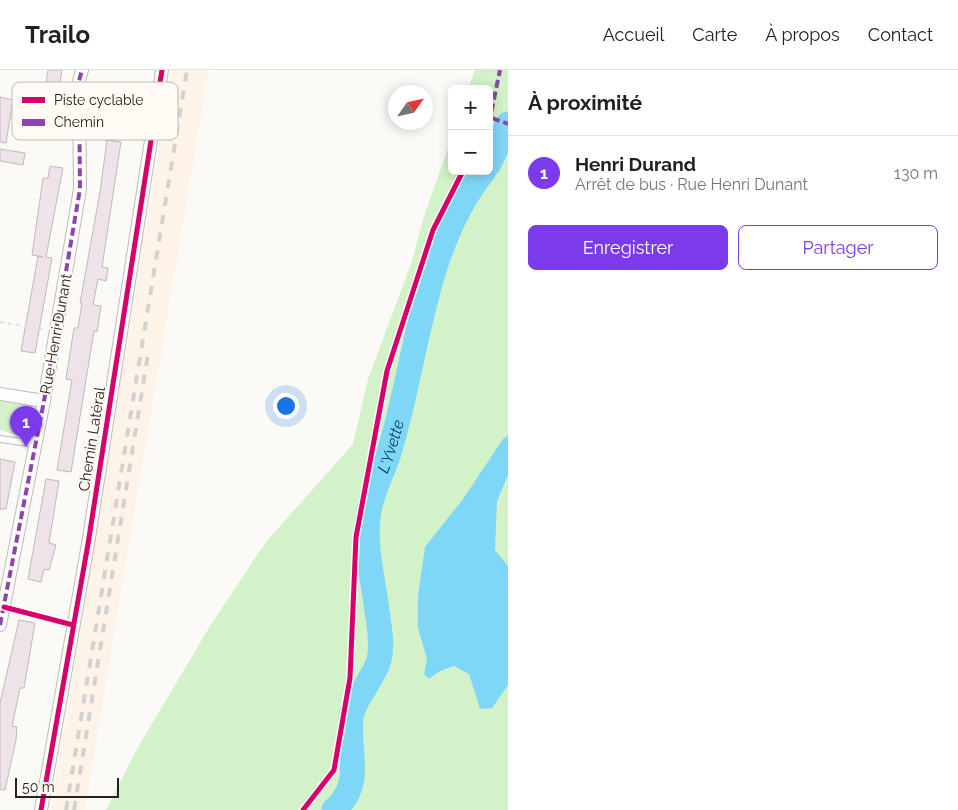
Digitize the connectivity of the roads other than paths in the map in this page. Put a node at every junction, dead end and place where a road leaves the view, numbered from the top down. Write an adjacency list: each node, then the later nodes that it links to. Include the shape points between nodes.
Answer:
1 (80, 140): 4 (street, Rue Henri Dunant, via 80,189)
2 (151, 140): 8 (street, Chemin Latéral, via 88,544)
3 (0, 394): 4 (street)
4 (44, 401): 6 (street, Rue Henri Dunant)
5 (0, 439): 6 (lane)
6 (36, 444): 7 (street, Rue Henri Dunant)
7 (0, 625)
8 (41, 810)

